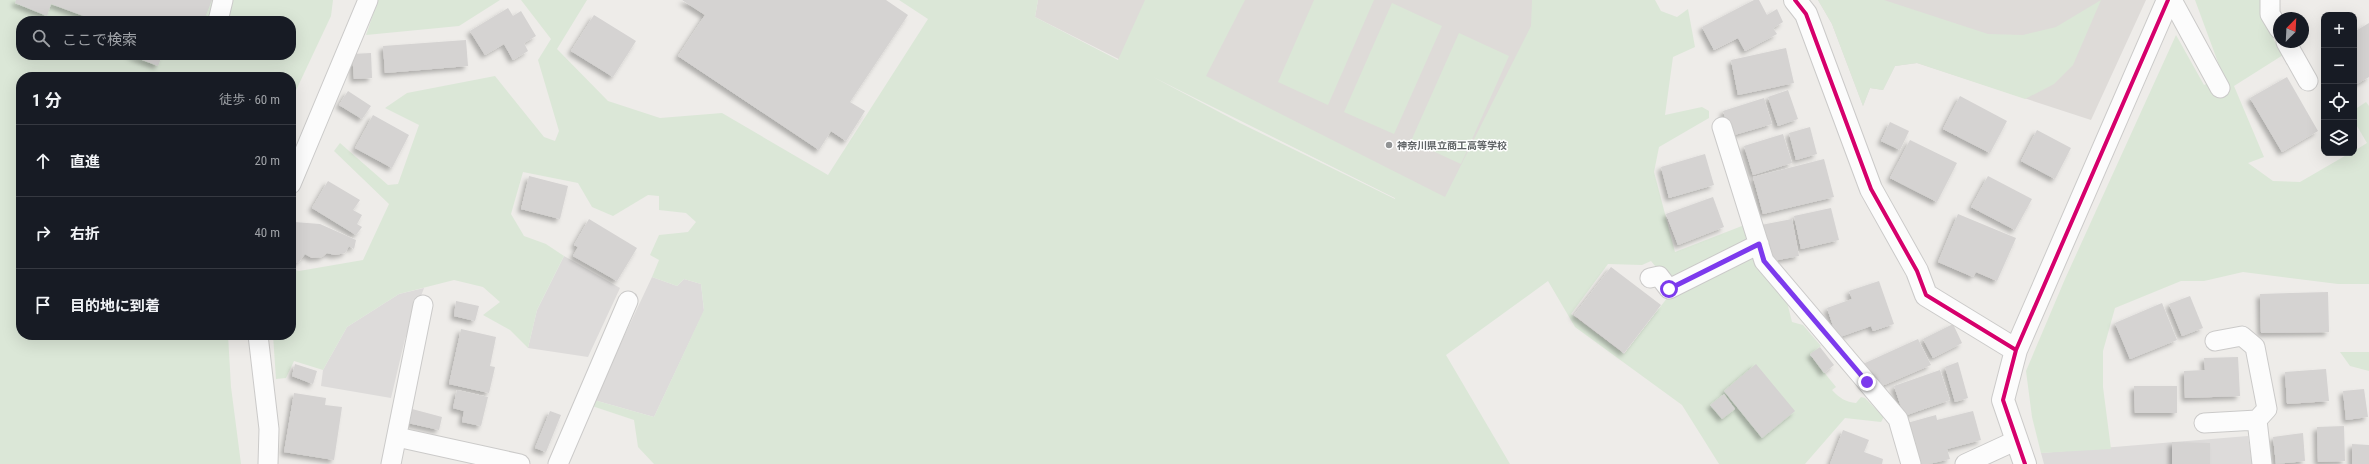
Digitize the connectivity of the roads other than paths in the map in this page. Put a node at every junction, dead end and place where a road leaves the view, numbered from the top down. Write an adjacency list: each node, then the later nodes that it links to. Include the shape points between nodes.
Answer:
1 (223, 0): 7 (lane)
2 (368, 0): 13 (lane)
3 (1795, 0): 20 (street, via 1806,14 1871,189 1917,271 1926,295)
4 (2168, 0): 20 (street)
5 (2172, 0): 11 (lane)
6 (2270, 0): 8 (lane, via 2270,14)
7 (219, 16)
8 (2273, 19)
9 (2289, 48): 10 (lane)
10 (2308, 81)
11 (2220, 88)
12 (1722, 127): 14 (lane)
13 (296, 172)
14 (1759, 244): 15 (lane, via 1669,289 1658,276); 29 (lane, via 1764,261 1898,419)
15 (1650, 278)
16 (628, 301): 28 (lane)
17 (423, 305): 23 (lane)
18 (259, 340): 25 (lane, via 269,429)
19 (2215, 341): 21 (lane, via 2242,336 2255,347 2267,409)
20 (2016, 350): 24 (street, via 2003,400)
21 (2257, 420): 22 (lane); 32 (lane)
22 (2204, 423)
23 (397, 437): 26 (lane); 27 (lane)
24 (2017, 440): 30 (lane); 31 (street)
25 (268, 464)
26 (391, 464)
27 (520, 464)
28 (558, 464)
29 (1911, 464)
30 (1966, 464)
31 (2025, 464)
32 (2262, 464)

